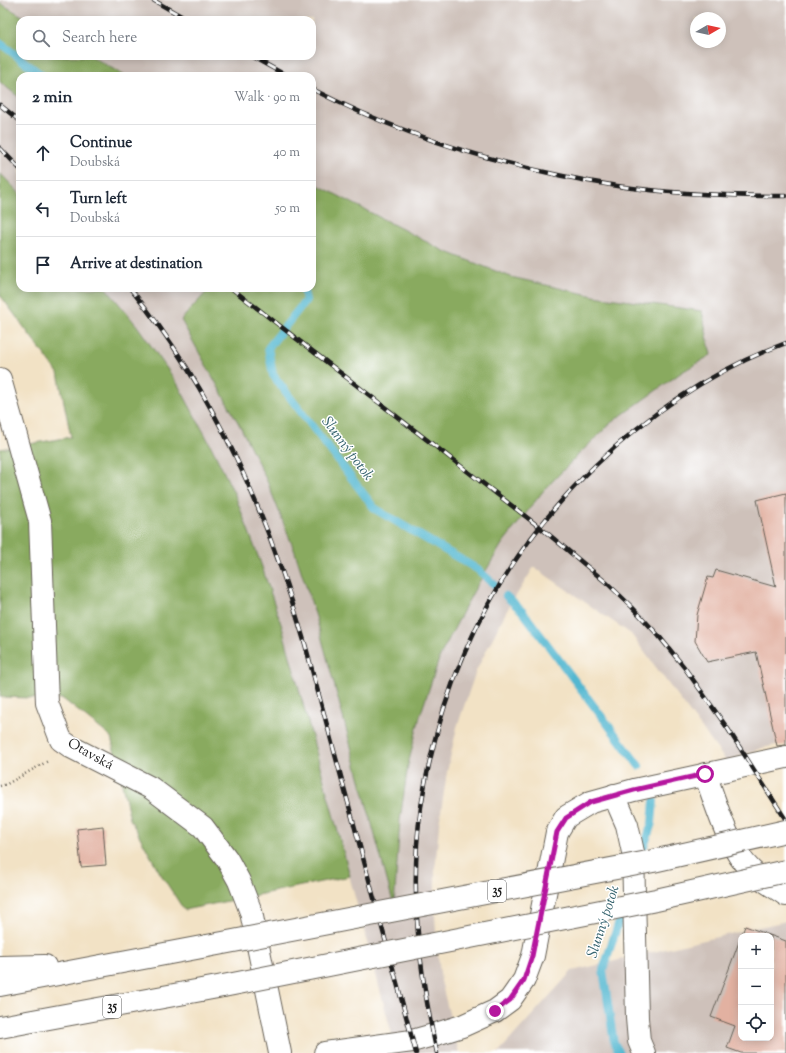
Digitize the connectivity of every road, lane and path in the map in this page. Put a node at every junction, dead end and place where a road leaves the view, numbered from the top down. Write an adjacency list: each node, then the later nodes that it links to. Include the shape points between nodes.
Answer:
1 (2, 391): 2 (main road, Otavská, via 40,521 47,703 61,740)
2 (71, 747): 5 (path); 14 (main road, Otavská, via 151,788 203,827 228,858 250,912)
3 (786, 757): 4 (main road)
4 (705, 774): 6 (main road); 9 (main road, via 730,841 738,854 751,870)
5 (0, 786)
6 (614, 795): 15 (main road, via 591,802 566,818 557,832 532,956 524,980 510,1000 495,1011 462,1026 433,1035 412,1041); 16 (main road, bridge, via 627,825 633,852 637,1018)
7 (786, 831): 10 (main road, 35, bridge, via 653,860)
8 (786, 871): 13 (main road, 35, bridge, via 640,903 223,986)
9 (786, 895)
10 (110, 965): 11 (main road); 12 (main road, 35)
11 (0, 967)
12 (0, 985)
13 (0, 1027)
14 (280, 1053)
15 (325, 1053)
16 (644, 1053)

